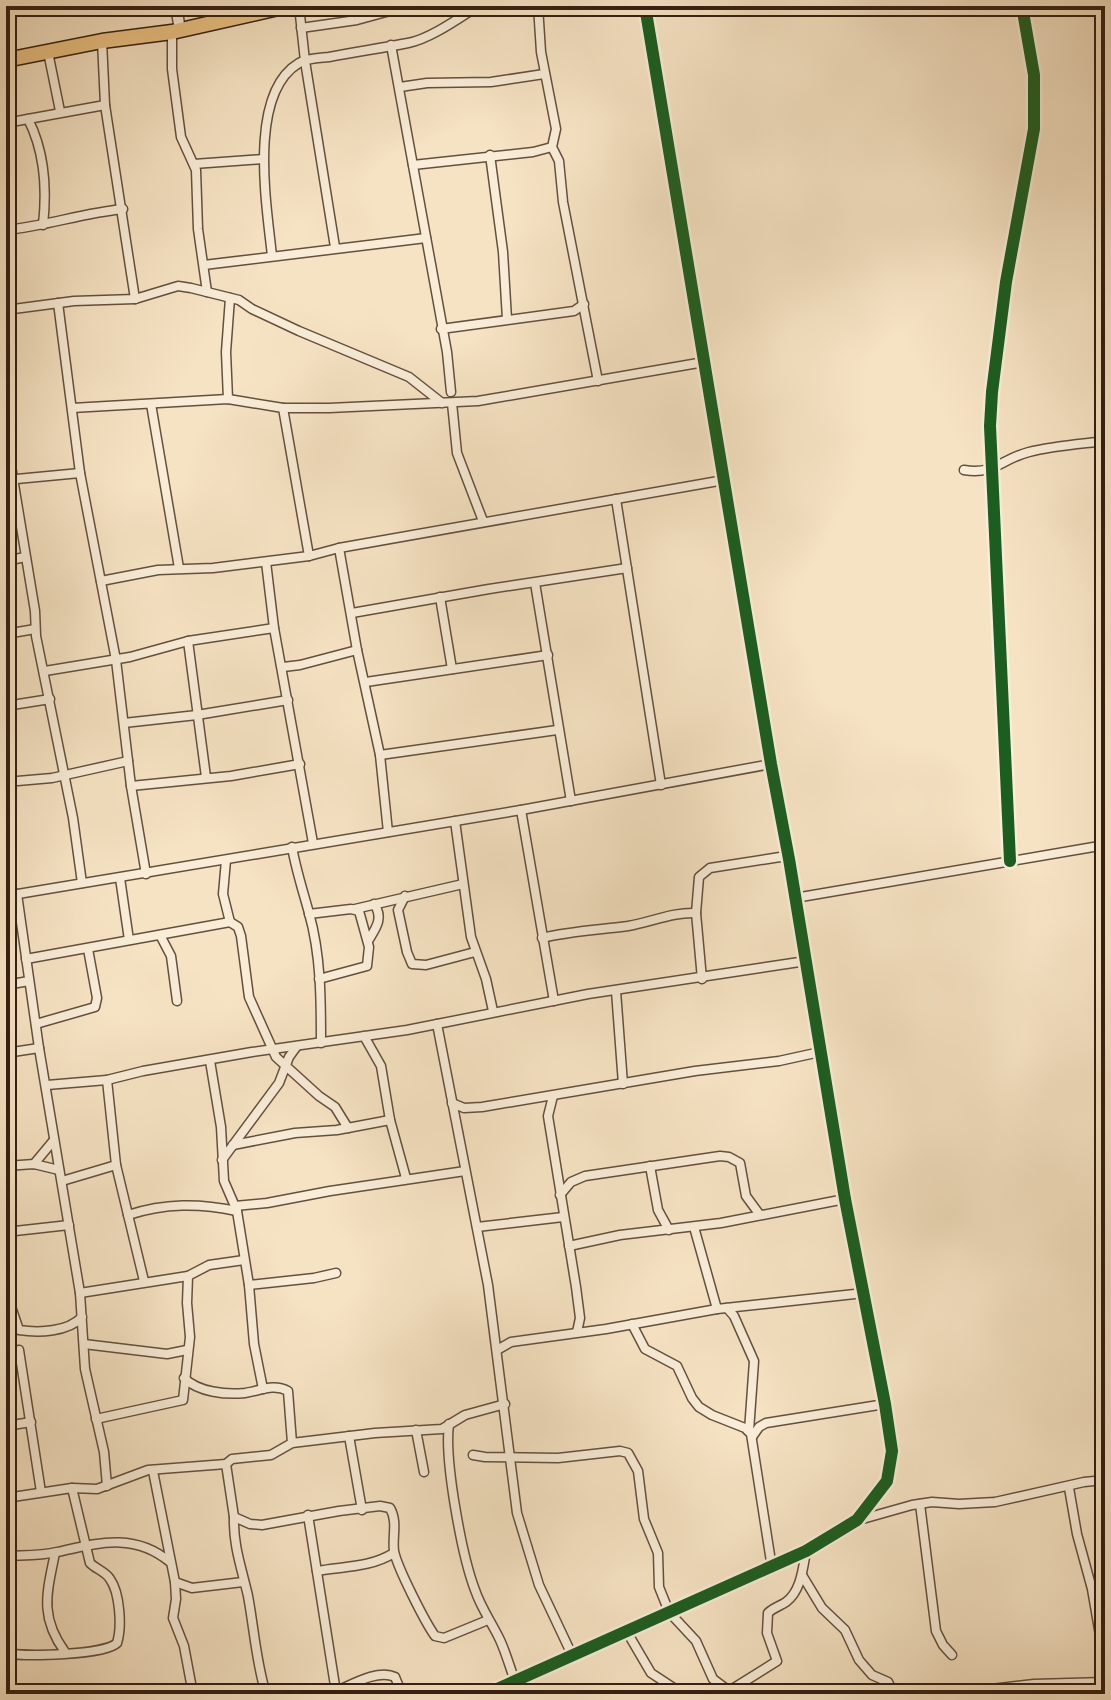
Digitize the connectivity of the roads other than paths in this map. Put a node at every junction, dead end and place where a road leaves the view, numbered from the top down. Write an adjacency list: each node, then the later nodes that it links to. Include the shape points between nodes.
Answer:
1 (176, 6): 11 (street)
2 (287, 6): 11 (highway)
3 (299, 6): 10 (street)
4 (408, 6): 10 (street)
5 (478, 6): 9 (street)
6 (538, 6): 17 (street)
7 (645, 6): 45 (street)
8 (1022, 6): 55 (street, via 1036,106 1006,282 992,392)
9 (466, 9): 13 (street, via 420,40)
10 (301, 28): 16 (street)
11 (176, 31): 12 (highway); 26 (street, via 172,69 181,137)
12 (102, 41): 14 (highway); 19 (street)
13 (391, 45): 16 (street); 18 (street)
14 (48, 52): 15 (highway); 20 (street)
15 (6, 60)
16 (305, 61): 25 (street, via 276,91); 32 (street)
17 (544, 74): 18 (street); 23 (street, via 556,129)
18 (400, 87): 27 (street)
19 (105, 105): 20 (street); 28 (street)
20 (60, 111): 21 (street)
21 (28, 119): 22 (street); 29 (street, via 45,182)
22 (6, 123)
23 (552, 147): 24 (street); 39 (street, via 559,161)
24 (490, 155): 27 (street); 43 (street)
25 (263, 159): 26 (street); 33 (street)
26 (194, 164): 34 (street)
27 (413, 165): 31 (street)
28 (123, 209): 29 (street); 37 (street)
29 (43, 225): 30 (street)
30 (6, 230)
31 (426, 238): 32 (street); 44 (street)
32 (335, 247): 33 (street)
33 (272, 256): 34 (street)
34 (204, 265): 35 (street)
35 (207, 292): 36 (street); 37 (street, via 178,286)
36 (230, 298): 48 (street); 49 (street, via 409,377)
37 (135, 299): 38 (street)
38 (58, 303): 40 (street); 51 (street)
39 (584, 304): 41 (street); 42 (street)
40 (6, 310)
41 (574, 311): 42 (street); 43 (street)
42 (586, 317): 46 (street)
43 (507, 319): 44 (street)
44 (441, 329): 47 (street)
45 (704, 362): 46 (street); 61 (street)
46 (598, 381): 49 (street)
47 (451, 392)
48 (228, 399): 50 (street); 52 (street)
49 (447, 403): 52 (street); 63 (street, via 457,453)
50 (151, 404): 51 (street); 69 (street)
51 (72, 408): 59 (street)
52 (283, 408): 65 (street)
53 (6, 436): 60 (street)
54 (1105, 441): 56 (street)
55 (991, 448): 56 (street); 57 (street)
56 (1008, 459): 57 (street)
57 (994, 469): 58 (street); 110 (street)
58 (964, 470)
59 (80, 473): 60 (street); 71 (street)
60 (10, 480): 66 (street)
61 (724, 480): 62 (street); 95 (street)
62 (616, 499): 63 (street); 70 (street)
63 (483, 521): 64 (street)
64 (339, 548): 65 (street); 74 (street)
65 (309, 556): 68 (street)
66 (25, 557): 67 (street); 76 (street)
67 (6, 561)
68 (266, 562): 69 (street); 75 (street)
69 (179, 568): 71 (street)
70 (627, 568): 72 (street); 99 (street)
71 (101, 581): 81 (street)
72 (535, 583): 73 (street); 80 (street)
73 (440, 597): 74 (street); 83 (street)
74 (352, 613): 79 (street)
75 (274, 628): 78 (street); 82 (street)
76 (35, 629): 77 (street); 84 (street)
77 (6, 634)
78 (188, 641): 81 (street); 89 (street)
79 (357, 650): 82 (street); 85 (street)
80 (548, 655): 83 (street); 91 (street)
81 (116, 660): 84 (street); 90 (street)
82 (283, 667): 87 (street)
83 (452, 669): 85 (street)
84 (45, 671): 86 (street)
85 (366, 682): 92 (street)
86 (50, 699): 88 (street); 96 (street)
87 (288, 700): 89 (street); 94 (street)
88 (6, 706)
89 (197, 715): 90 (street); 97 (street)
90 (124, 723): 93 (street)
91 (557, 730): 92 (street); 101 (street)
92 (380, 755): 104 (street)
93 (128, 761): 96 (street); 100 (street)
94 (300, 764): 97 (street); 105 (street)
95 (771, 764): 99 (street); 108 (street)
96 (64, 776): 98 (street); 113 (street)
97 (206, 777): 100 (street)
98 (6, 782)
99 (661, 785): 101 (street)
100 (131, 786): 111 (street)
101 (571, 801): 102 (street)
102 (521, 810): 103 (street); 125 (street)
103 (455, 821): 104 (street); 114 (street)
104 (388, 832): 105 (street)
105 (313, 843): 107 (street)
106 (1105, 845): 110 (street)
107 (292, 847): 109 (street); 122 (street)
108 (789, 859): 118 (street); 121 (street, via 710,868 697,881)
109 (226, 860): 111 (street); 123 (street, via 223,894)
110 (1010, 861): 118 (street)
111 (146, 874): 112 (street)
112 (120, 878): 113 (street); 126 (street)
113 (82, 883): 115 (street)
114 (463, 884): 117 (street); 129 (street)
115 (17, 894): 116 (street); 130 (street)
116 (6, 896)
117 (405, 896): 119 (street); 129 (street, via 397,906 412,964)
118 (795, 898): 131 (street)
119 (374, 904): 120 (street); 127 (street, via 379,920)
120 (355, 909): 122 (street); 127 (street)
121 (696, 913): 125 (street); 133 (street)
122 (309, 914): 132 (street)
123 (230, 922): 124 (street); 146 (street, via 241,936 250,1003)
124 (160, 935): 126 (street); 137 (street, via 171,956)
125 (542, 938): 138 (street)
126 (129, 940): 128 (street)
127 (368, 941): 132 (street, via 367,966)
128 (88, 949): 130 (street); 140 (street, via 95,1007)
129 (475, 952): 139 (street)
130 (26, 959): 134 (street)
131 (806, 961): 133 (street); 147 (street)
132 (319, 979): 143 (street)
133 (702, 979): 136 (street)
134 (29, 981): 135 (street); 140 (street)
135 (6, 985)
136 (616, 991): 138 (street); 152 (street)
137 (177, 1001)
138 (554, 1001): 139 (street)
139 (493, 1011): 141 (street)
140 (36, 1024): 145 (street)
141 (437, 1024): 142 (street); 156 (street)
142 (364, 1036): 143 (street); 158 (street, via 381,1066)
143 (321, 1043): 144 (street)
144 (298, 1045): 146 (street); 150 (street)
145 (39, 1048): 148 (street); 153 (street)
146 (273, 1048): 149 (street); 150 (street)
147 (820, 1052): 152 (street); 174 (street)
148 (6, 1053)
149 (210, 1061): 151 (street); 162 (street)
150 (285, 1066): 159 (street, via 335,1107); 161 (street, via 279,1083)
151 (107, 1080): 153 (street); 164 (street)
152 (623, 1084): 154 (street)
153 (47, 1085): 160 (street)
154 (553, 1096): 155 (street); 157 (street)
155 (536, 1099): 156 (street, via 471,1108); 157 (street)
156 (452, 1103): 168 (street)
157 (548, 1112): 169 (street)
158 (390, 1120): 159 (street); 170 (street)
159 (348, 1128): 161 (street)
160 (54, 1140): 163 (street); 167 (street)
161 (233, 1145): 162 (street)
162 (222, 1160): 175 (street)
163 (34, 1164): 165 (street); 167 (street)
164 (116, 1165): 172 (street); 176 (street)
165 (6, 1166)
166 (650, 1166): 171 (street); 177 (street, via 729,1157 740,1163 746,1196); 182 (street, via 658,1210)
167 (59, 1170): 172 (street)
168 (465, 1171): 170 (street); 180 (street)
169 (556, 1171): 171 (street); 173 (street)
170 (406, 1178): 175 (street)
171 (575, 1180): 173 (street)
172 (62, 1181): 179 (street)
173 (560, 1195): 178 (street)
174 (845, 1199): 177 (street); 191 (street)
175 (236, 1208): 176 (street, via 190,1204); 185 (street)
176 (128, 1215): 188 (street)
177 (760, 1215): 181 (street)
178 (563, 1217): 180 (street); 184 (street)
179 (69, 1225): 183 (street); 190 (street)
180 (477, 1227): 201 (street)
181 (694, 1227): 182 (street); 194 (street)
182 (669, 1230): 184 (street)
183 (6, 1232)
184 (569, 1246): 197 (street, via 580,1318)
185 (244, 1260): 187 (street, via 209,1265); 189 (street)
186 (336, 1273): 189 (street)
187 (188, 1276): 188 (street); 200 (street)
188 (144, 1281): 190 (street)
189 (249, 1285): 203 (street)
190 (80, 1293): 195 (street)
191 (864, 1293): 193 (street); 205 (street)
192 (6, 1294): 195 (street, via 19,1330 71,1327)
193 (727, 1308): 194 (street); 211 (street, via 754,1359)
194 (717, 1309): 196 (street)
195 (82, 1317): 198 (street)
196 (632, 1324): 197 (street); 211 (street, via 645,1349 677,1366 699,1407)
197 (577, 1332): 201 (street, via 511,1342)
198 (84, 1344): 200 (street, via 167,1354); 206 (street)
199 (19, 1350): 207 (street)
200 (187, 1350): 202 (street)
201 (497, 1350): 204 (street)
202 (184, 1378): 203 (street, via 230,1394); 206 (street, via 181,1402)
203 (263, 1389): 213 (street, via 288,1391)
204 (505, 1404): 208 (street); 215 (street)
205 (885, 1404): 211 (street, via 766,1423); 229 (street, via 891,1470)
206 (96, 1419): 220 (street)
207 (31, 1422): 209 (street); 223 (street)
208 (449, 1424): 210 (street); 242 (street, via 466,1564)
209 (6, 1426)
210 (416, 1430): 212 (street); 218 (street)
211 (751, 1434): 236 (street)
212 (349, 1436): 213 (street); 226 (street)
213 (292, 1443): 216 (street, via 271,1455)
214 (473, 1455): 215 (street)
215 (510, 1456): 241 (street, via 628,1453 638,1471 644,1519 658,1553 659,1587); 247 (street, via 526,1549)
216 (226, 1464): 217 (street); 228 (street)
217 (153, 1471): 220 (street); 235 (street)
218 (424, 1472)
219 (1105, 1480): 222 (street)
220 (107, 1486): 221 (street)
221 (72, 1488): 223 (street); 230 (street)
222 (1069, 1488): 225 (street, via 995,1502); 248 (street)
223 (41, 1492): 224 (street)
224 (6, 1498)
225 (920, 1504): 229 (street); 246 (street, via 936,1631)
226 (362, 1510): 227 (street); 233 (street, via 392,1510)
227 (308, 1515): 228 (street, via 262,1525); 237 (street)
228 (234, 1517): 240 (street)
229 (857, 1520): 231 (street)
230 (86, 1545): 232 (street); 235 (street, via 118,1542 153,1548); 244 (street, via 90,1563 112,1581 119,1637 104,1650)
231 (806, 1551): 236 (street); 238 (street)
232 (55, 1553): 234 (street); 244 (street, via 46,1613)
233 (394, 1553): 237 (street, via 351,1569); 242 (street, via 435,1636 444,1638)
234 (6, 1556)
235 (170, 1563): 239 (street)
236 (772, 1568): 241 (street)
237 (317, 1571): 252 (street)
238 (802, 1575): 253 (street, via 789,1599 768,1613 767,1633 777,1661); 254 (street, via 822,1608 845,1630 859,1660)
239 (175, 1582): 240 (street, via 192,1588); 255 (street, via 173,1618)
240 (243, 1582): 256 (street)
241 (669, 1612): 243 (street); 253 (street, via 696,1641 713,1679)
242 (488, 1620): 249 (street)
243 (627, 1632): 247 (street); 259 (street, via 651,1673)
244 (65, 1652): 245 (street)
245 (6, 1653)
246 (952, 1655)
247 (573, 1657): 249 (street)
248 (1105, 1664)
249 (515, 1681): 258 (street)
250 (1105, 1682): 251 (street)
251 (1034, 1684): 254 (street); 261 (street)
252 (333, 1693): 257 (street, via 388,1674 395,1677)
253 (726, 1693)
254 (894, 1693): 260 (street)
255 (193, 1694)
256 (266, 1694)
257 (402, 1694)
258 (486, 1694)
259 (683, 1694)
260 (875, 1694)
261 (1034, 1694)

